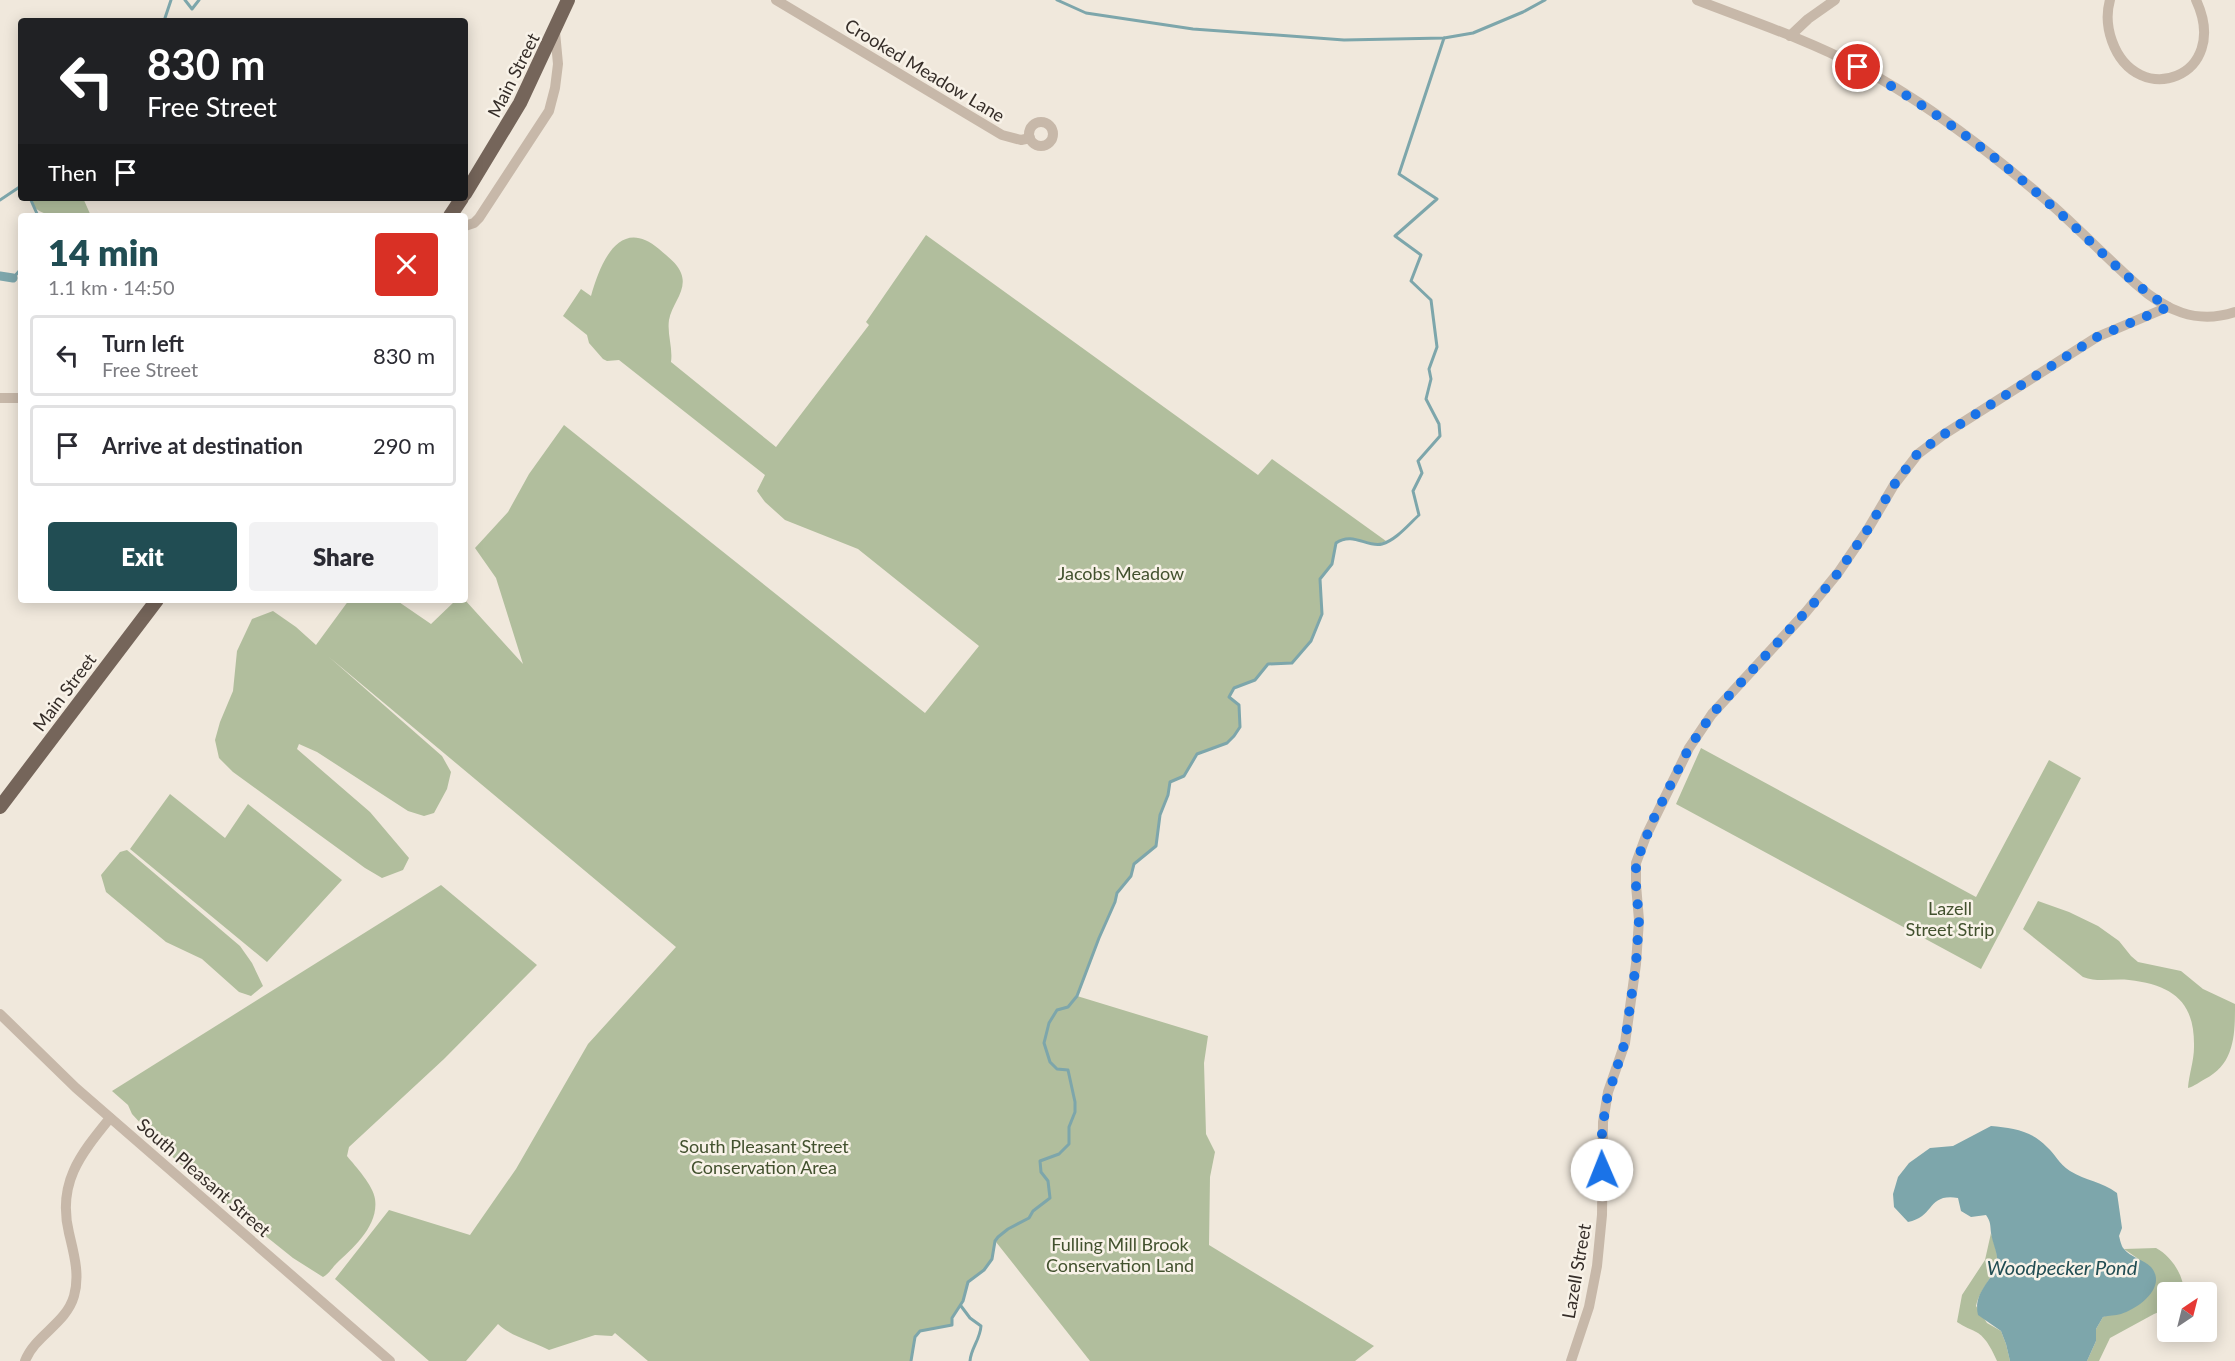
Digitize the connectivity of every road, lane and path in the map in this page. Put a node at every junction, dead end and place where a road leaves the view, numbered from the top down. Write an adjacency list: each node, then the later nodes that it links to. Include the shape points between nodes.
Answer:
1 (568, 0): 7 (main road, Main Street)
2 (776, 0): 9 (street, Crooked Meadow Lane, via 1002,135)
3 (1697, 0): 8 (street)
4 (1835, 0): 8 (street)
5 (2110, 0): 6 (street, via 2109,33 2120,57 2140,74 2161,79 2182,74 2200,56 2205,25)
6 (2196, 0)
7 (555, 32): 10 (main road, Main Street, via 520,103); 11 (street, via 558,64 549,111 479,218)
8 (1790, 36): 12 (street, via 1876,76 1964,134 2054,208 2141,289)
9 (1030, 138)
10 (468, 189)
11 (468, 225)
12 (2168, 307): 13 (street, via 2196,317); 22 (street, Lazell Street, via 2097,337 1918,453 1831,582 1712,714 1689,748 1636,863 1636,964 1625,1042 1608,1092 1603,1122 1597,1266 1589,1307)
13 (2235, 312)
14 (0, 398): 15 (street)
15 (18, 398)
16 (155, 603): 17 (main road, Main Street)
17 (0, 807)
18 (0, 1014): 19 (street, South Pleasant Street)
19 (110, 1118): 20 (street, via 82,1155 68,1186 66,1218 77,1269 74,1298); 21 (street, South Pleasant Street)
20 (25, 1361)
21 (390, 1361)
22 (1571, 1361)

